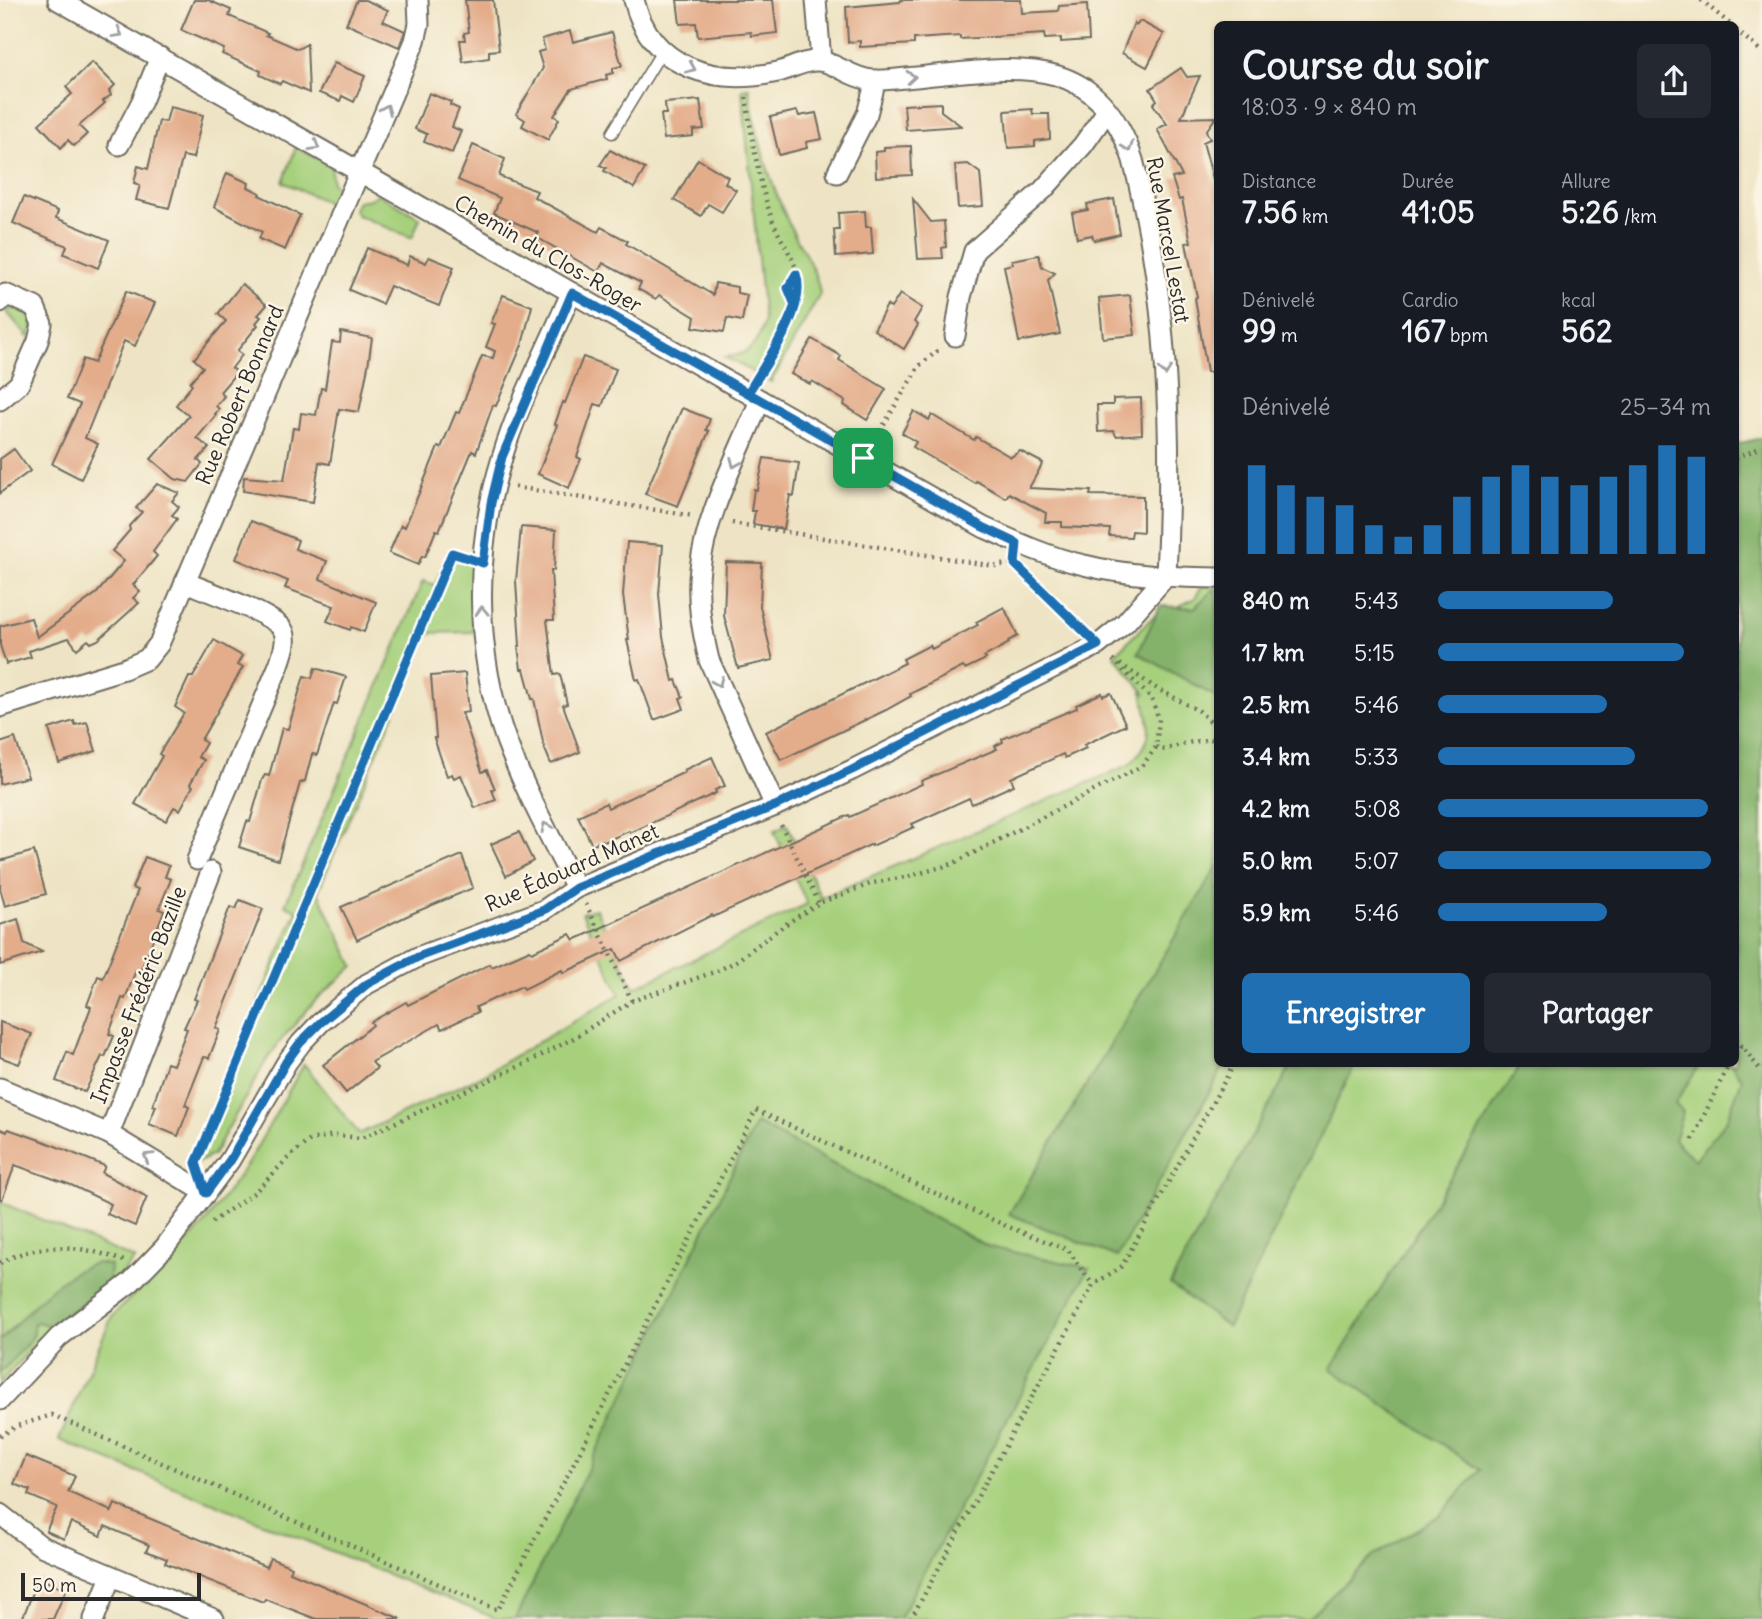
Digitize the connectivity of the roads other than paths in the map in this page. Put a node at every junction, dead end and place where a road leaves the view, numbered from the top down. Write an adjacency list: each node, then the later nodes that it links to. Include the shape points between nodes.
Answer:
1 (58, 0): 6 (street, Chemin du Clos-Roger, one-way to 6)
2 (418, 0): 12 (street, Rue Robert Bonnard, one-way to 2, via 418,34)
3 (634, 0): 5 (street, via 643,26)
4 (816, 0): 7 (street)
5 (662, 51): 7 (street, one-way to 7, via 700,72 725,77 778,72); 10 (lane)
6 (160, 57): 11 (street); 12 (street, Chemin du Clos-Roger, one-way to 12)
7 (821, 61): 8 (street, Rue Marcel Lestat, via 850,75)
8 (876, 80): 9 (street, Rue Marcel Lestat, one-way to 9, via 1035,69 1073,80); 13 (street, via 867,114)
9 (1107, 111): 16 (street, via 1043,190 974,251); 19 (street, Rue Marcel Lestat, one-way to 19, via 1126,138 1135,169 1158,300 1168,419)
10 (612, 133)
11 (119, 145)
12 (360, 172): 14 (street, Chemin du Clos-Roger); 21 (street, Rue Robert Bonnard)
13 (837, 173)
14 (572, 293): 17 (street, Chemin du Clos-Roger); 24 (street, one-way to 14, via 507,740 485,651 482,613 485,533 494,484 511,432)
15 (0, 302): 18 (street, via 5,294 35,307 41,324 19,384)
16 (955, 336)
17 (754, 396): 19 (street, Chemin du Clos-Roger, via 1017,543 1086,566); 23 (street, one-way to 23, via 711,519 698,589 706,648 717,681)
18 (0, 400)
19 (1167, 576): 20 (street, Chemin du Clos-Roger); 23 (street, Rue Édouard Manet, via 1104,651)
20 (1214, 578)
21 (185, 582): 22 (street, Rue Robert Bonnard, via 159,644 146,659); 26 (street, Impasse Frédéric Bazille, via 272,618 284,629 285,637 279,665)
22 (0, 707)
23 (775, 806): 24 (street, Rue Édouard Manet)
24 (576, 888): 27 (street, Rue Édouard Manet, via 544,910 390,970 343,1002 286,1062)
25 (0, 1088): 26 (street)
26 (109, 1134): 27 (street, one-way to 26)
27 (206, 1193): 28 (street, Rue Édouard Manet, via 146,1268 59,1336)
28 (0, 1400)
29 (0, 1514): 30 (street, via 41,1546)
30 (111, 1576): 31 (street); 32 (street)
31 (94, 1619)
32 (214, 1619)

